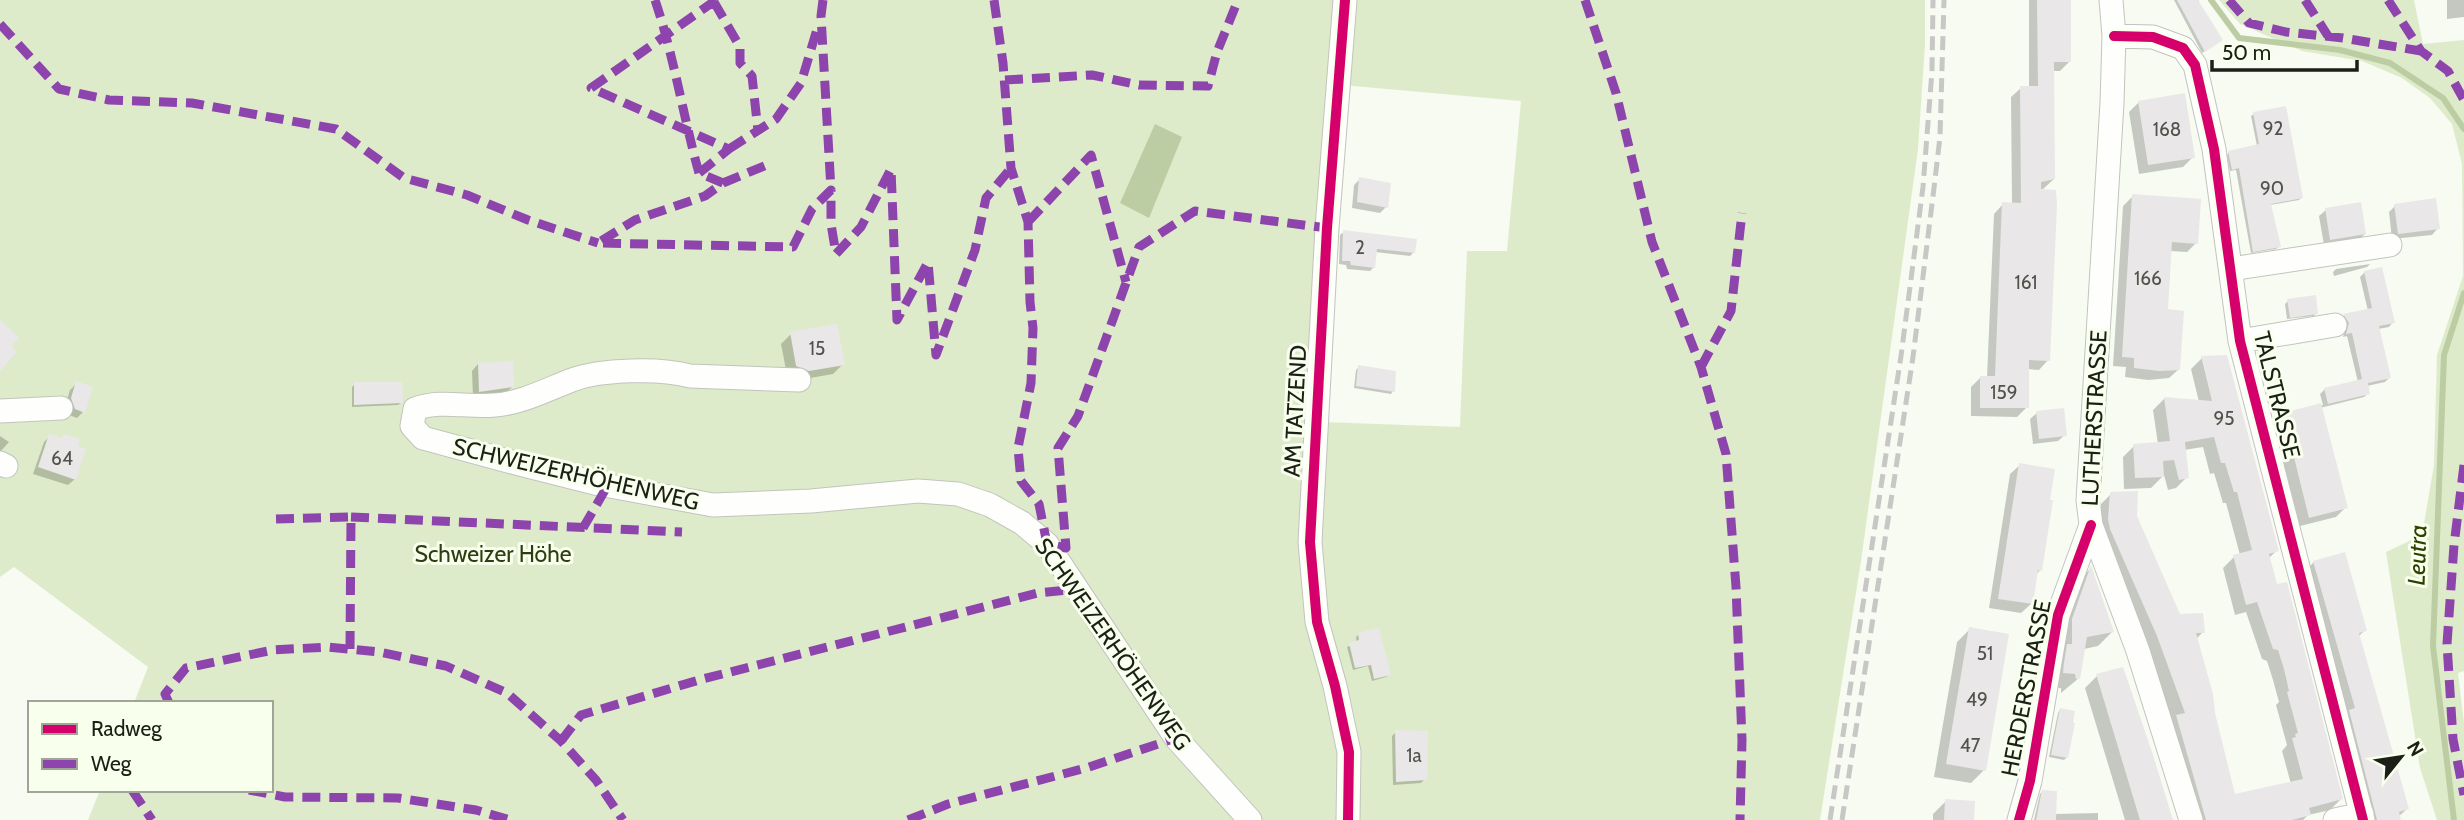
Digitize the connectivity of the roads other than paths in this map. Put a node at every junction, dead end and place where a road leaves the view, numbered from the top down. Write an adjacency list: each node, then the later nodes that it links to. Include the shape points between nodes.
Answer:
1 (1345, 0): 14 (street, AM TATZEND, via 1310,542 1317,621 1349,752)
2 (2111, 0): 3 (street, LUTHERSTRASSE)
3 (2114, 36): 5 (street, TALSTRASSE, via 2153,37 2173,44 2183,48 2195,65 2214,149); 11 (street, LUTHERSTRASSE, via 2087,480)
4 (2389, 245): 5 (street)
5 (2231, 269): 7 (street, TALSTRASSE)
6 (2335, 325): 7 (street, TALSTRASSE)
7 (2240, 341): 12 (street, TALSTRASSE)
8 (799, 380): 13 (street, SCHWEIZERHÖHENWEG, via 690,376 673,371 597,373 496,405 429,404 415,409 412,426 423,438 523,466 713,505 918,491 958,494 990,505 1022,523 1046,544 1176,738)
9 (61, 408): 10 (street)
10 (0, 411)
11 (2091, 525): 15 (street, HERDERSTRASSE, via 2059,615); 16 (street, LUTHERSTRASSE, via 2138,650)
12 (2363, 817): 17 (street)
13 (1250, 820)
14 (1348, 820)
15 (2019, 820)
16 (2190, 820)
17 (2335, 820)

